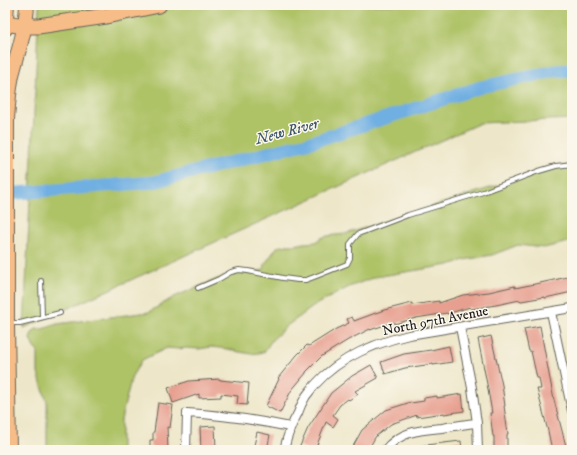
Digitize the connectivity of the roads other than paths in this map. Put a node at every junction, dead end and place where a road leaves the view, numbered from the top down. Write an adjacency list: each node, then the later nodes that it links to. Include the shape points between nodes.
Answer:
1 (6, 5): 4 (highway)
2 (27, 5): 5 (highway)
3 (159, 5): 5 (highway, via 59,24)
4 (5, 26): 5 (highway)
5 (24, 26): 13 (highway, via 8,104)
6 (572, 164): 8 (lane, via 539,171 358,234 350,244 350,258 347,264 306,280 239,270)
7 (41, 281): 12 (lane)
8 (198, 288)
9 (572, 308): 10 (street, North 97th Avenue)
10 (551, 312): 14 (street, North 97th Avenue); 15 (street)
11 (60, 313): 12 (lane)
12 (42, 317): 13 (lane)
13 (7, 324): 18 (highway)
14 (460, 327): 16 (street); 17 (street, North 97th Avenue, via 394,339 364,349 327,373 316,384)
15 (572, 411)
16 (477, 423): 21 (street, via 416,431 404,435); 22 (street)
17 (290, 427): 19 (street, via 231,416 187,413); 20 (street, North 97th Avenue)
18 (9, 450)
19 (186, 450)
20 (284, 450)
21 (385, 450)
22 (478, 450)

